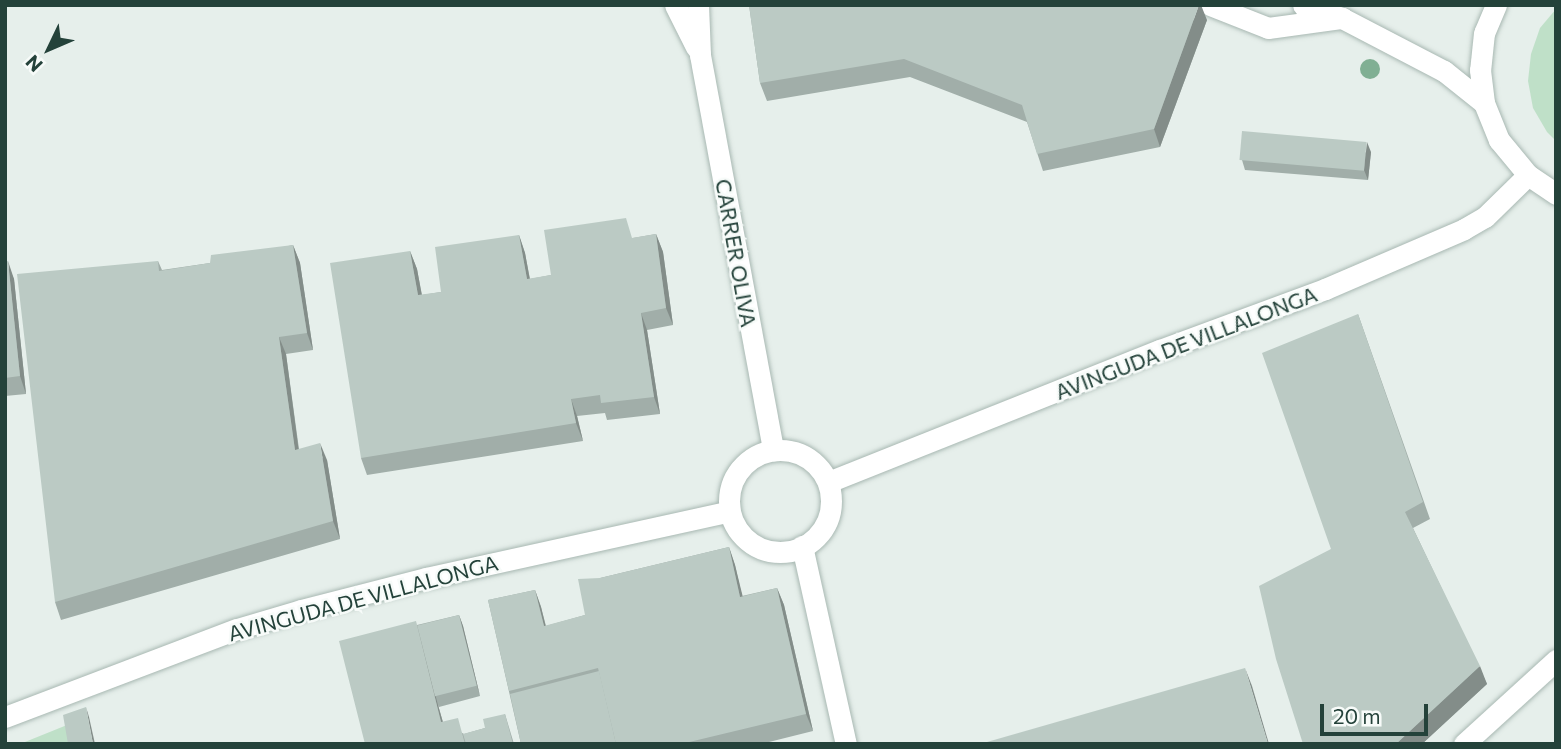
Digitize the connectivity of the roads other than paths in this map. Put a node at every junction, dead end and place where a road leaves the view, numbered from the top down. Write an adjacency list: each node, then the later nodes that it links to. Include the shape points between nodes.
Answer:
1 (675, 5): 7 (street, CARRER OLIVA)
2 (698, 5): 7 (street, CARRER OLIVA)
3 (1210, 5): 6 (street, via 1268,28)
4 (1303, 5): 6 (street)
5 (1496, 5): 8 (street, via 1484,33 1480,70)
6 (1342, 18): 8 (street, via 1444,71)
7 (700, 55): 11 (street, CARRER OLIVA)
8 (1484, 103): 9 (street, via 1499,140)
9 (1528, 175): 10 (street); 12 (street, AVINGUDA DE VILLALONGA, via 1485,217 1464,229 1325,289)
10 (1556, 194)
11 (773, 450): 12 (street, via 809,458); 13 (street, via 740,468 731,489)
12 (828, 482): 14 (street, via 830,514 823,528)
13 (730, 511): 14 (street, via 748,541 764,549 781,552); 16 (street, AVINGUDA DE VILLALONGA, via 301,610 237,629)
14 (802, 546): 17 (street)
15 (1556, 660): 18 (street)
16 (5, 717)
17 (846, 744)
18 (1464, 744)

